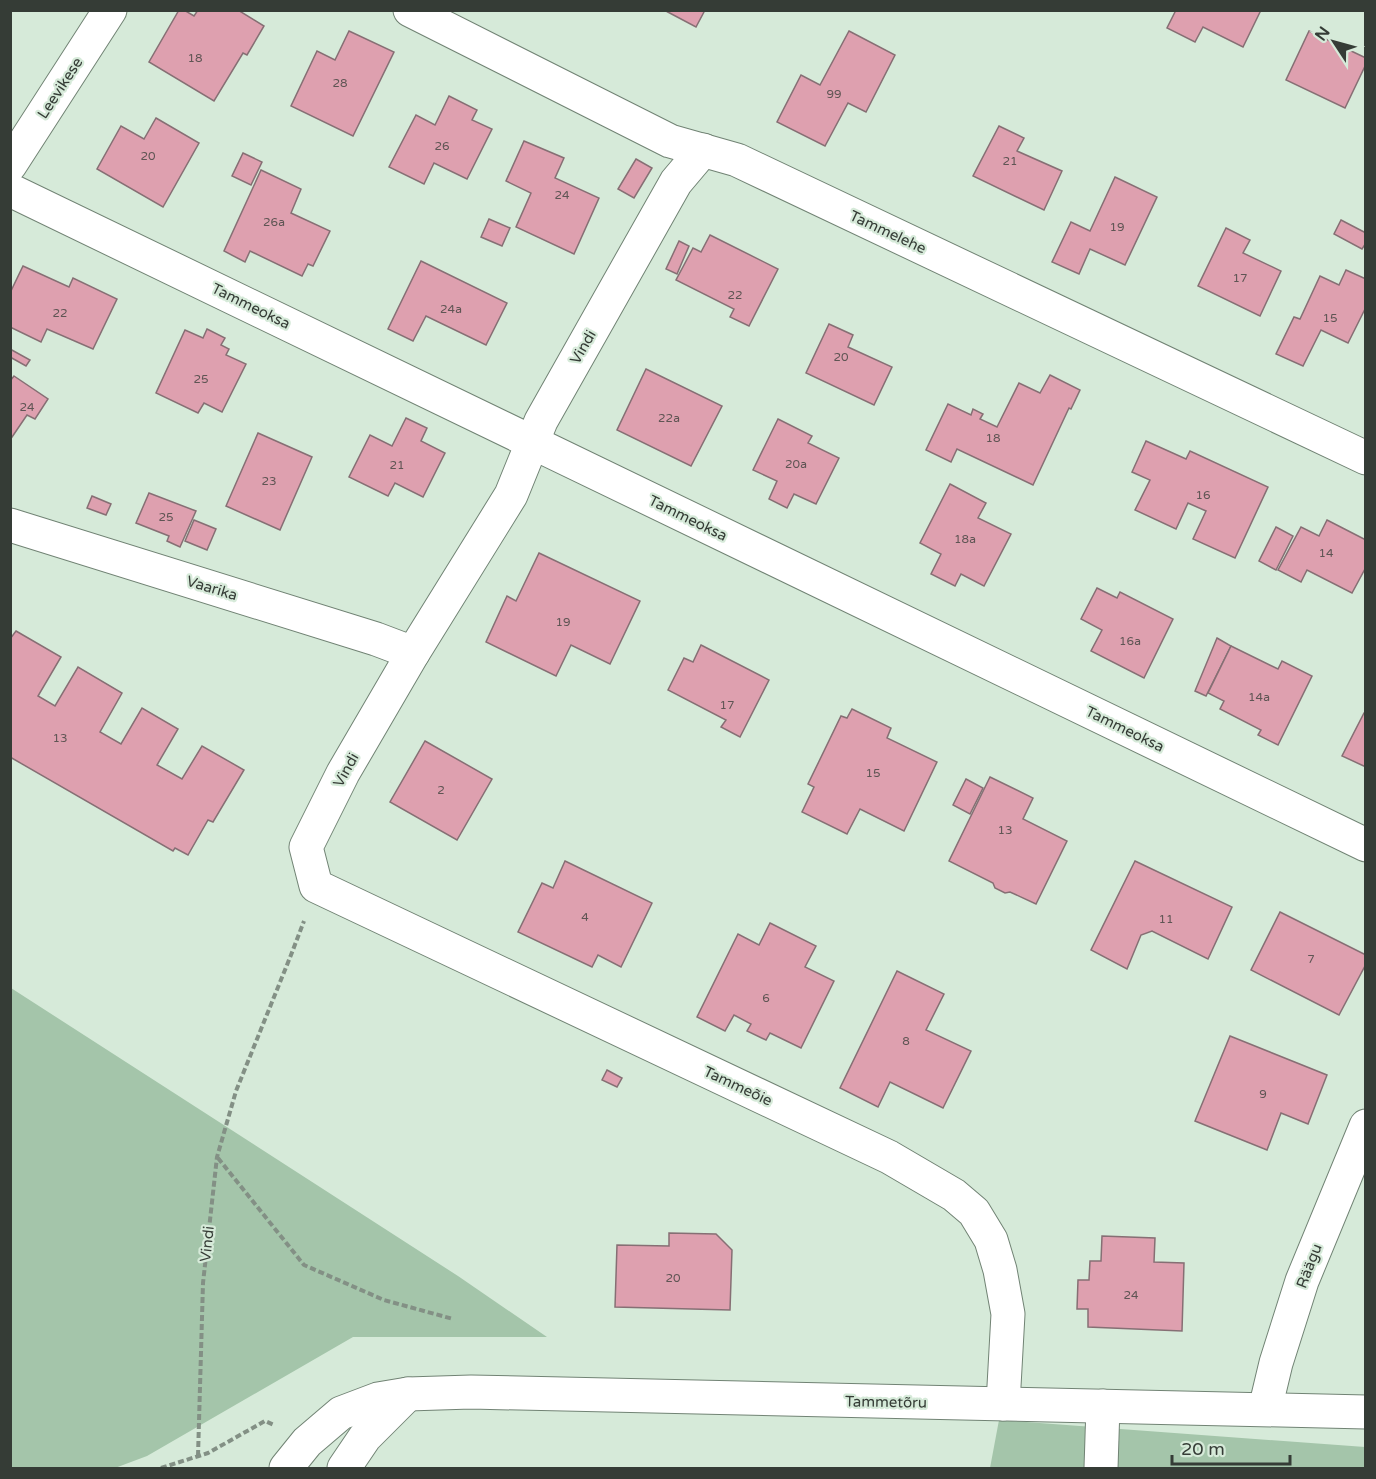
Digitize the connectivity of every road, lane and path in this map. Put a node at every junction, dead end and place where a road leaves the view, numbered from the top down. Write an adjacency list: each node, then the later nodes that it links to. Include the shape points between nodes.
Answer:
1 (110, 10): 4 (street, Leevikese)
2 (410, 10): 3 (street, Tammelehe, via 670,141)
3 (703, 150): 6 (street, Vindi, via 676,182); 7 (street, Tammelehe, via 737,160)
4 (10, 165)
5 (10, 190): 6 (street, Tammeoksa)
6 (532, 442): 9 (street, Vindi, via 511,495); 10 (street, Tammeoksa)
7 (1365, 458)
8 (10, 525): 9 (street, Vaarika)
9 (413, 653): 11 (street, Vindi, via 343,773 306,847)
10 (1365, 845)
11 (316, 886): 13 (path, Vindi, via 236,1091); 16 (street, Tammeõie, via 889,1157 954,1195 974,1212 991,1240 1000,1270 1008,1314)
12 (1365, 1126): 18 (street, Räägu, via 1302,1281)
13 (217, 1157): 14 (path, via 304,1265 384,1300); 20 (path, Vindi, via 203,1283)
14 (453, 1319)
15 (408, 1394): 16 (street, Tammetõru, via 471,1392); 21 (street, Tammetõru, via 378,1399 341,1413 307,1442); 22 (street, via 365,1437)
16 (1003, 1404): 17 (street, Tammetõru)
17 (1103, 1406): 18 (street, Tammetõru); 23 (street)
18 (1265, 1409): 19 (street, Tammetõru)
19 (1365, 1412)
20 (198, 1456)
21 (286, 1468)
22 (344, 1468)
23 (1101, 1468)

